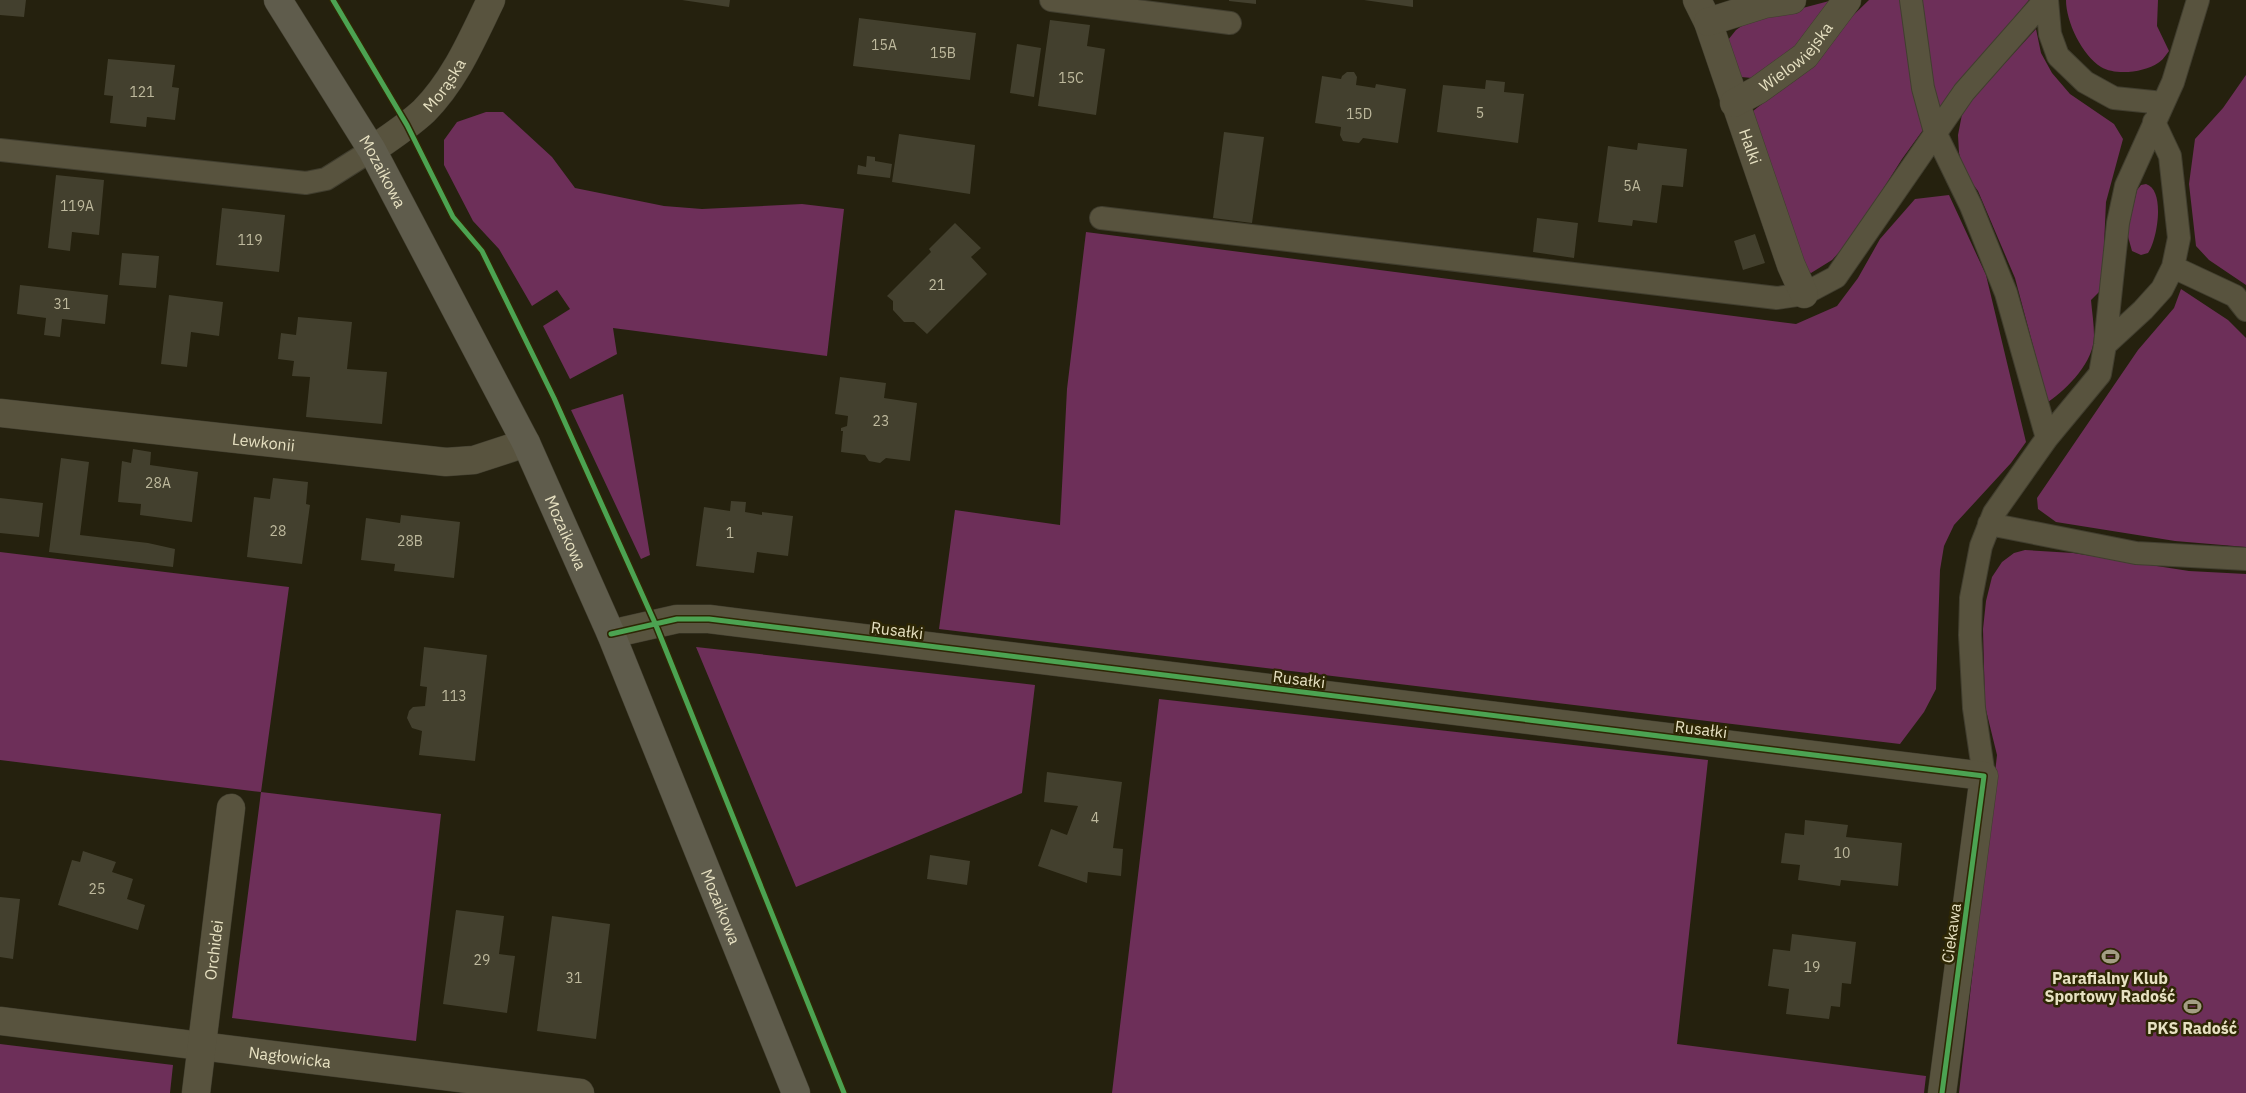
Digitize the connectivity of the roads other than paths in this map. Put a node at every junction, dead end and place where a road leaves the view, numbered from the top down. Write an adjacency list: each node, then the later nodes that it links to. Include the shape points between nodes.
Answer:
1 (278, 0): 15 (street, Mozaikowa)
2 (491, 0): 15 (street, Morąska, via 461,62 444,88 407,125)
3 (1052, 0): 10 (lane)
4 (1792, 0): 9 (street)
5 (1847, 0): 11 (street, Wielowiejska, via 1805,56)
6 (1911, 0): 13 (lane, via 1923,88)
7 (2046, 0): 12 (lane, via 2050,34 2058,56 2085,82 2114,98); 13 (lane, via 1964,92)
8 (2198, 0): 12 (lane, via 2173,82)
9 (1702, 11): 11 (street, Halki)
10 (1230, 23)
11 (1734, 103): 18 (street, Halki)
12 (2159, 113): 17 (lane, via 2170,156 2179,238); 20 (lane, via 2126,186 2118,222)
13 (1935, 132): 18 (lane, via 1836,276); 22 (lane, via 1972,206 2006,293)
14 (0, 150): 15 (lane, via 306,183 326,179)
15 (372, 150): 23 (street, Mozaikowa)
16 (1101, 218): 18 (lane, via 1777,298)
17 (2173, 267): 19 (lane, via 2235,296); 20 (lane, via 2162,289)
18 (1804, 294)
19 (2246, 310)
20 (2105, 345): 22 (lane, via 2100,374)
21 (0, 413): 23 (street, Lewkonii, via 446,462 490,456)
22 (2047, 438): 24 (lane)
23 (526, 443): 26 (street, Mozaikowa)
24 (1989, 524): 25 (lane, via 2136,553); 27 (lane, via 1970,598 1974,708)
25 (2246, 559)
26 (611, 634): 27 (street, Rusałki, via 677,619 709,619); 33 (street, Mozaikowa)
27 (1984, 776): 34 (street, Ciekawa)
28 (231, 808): 30 (street, Orchidei)
29 (0, 1020): 30 (street, Nagłowicka)
30 (202, 1046): 31 (street, Orchidei); 32 (street, Nagłowicka)
31 (196, 1093)
32 (580, 1093)
33 (796, 1093)
34 (1942, 1093)

